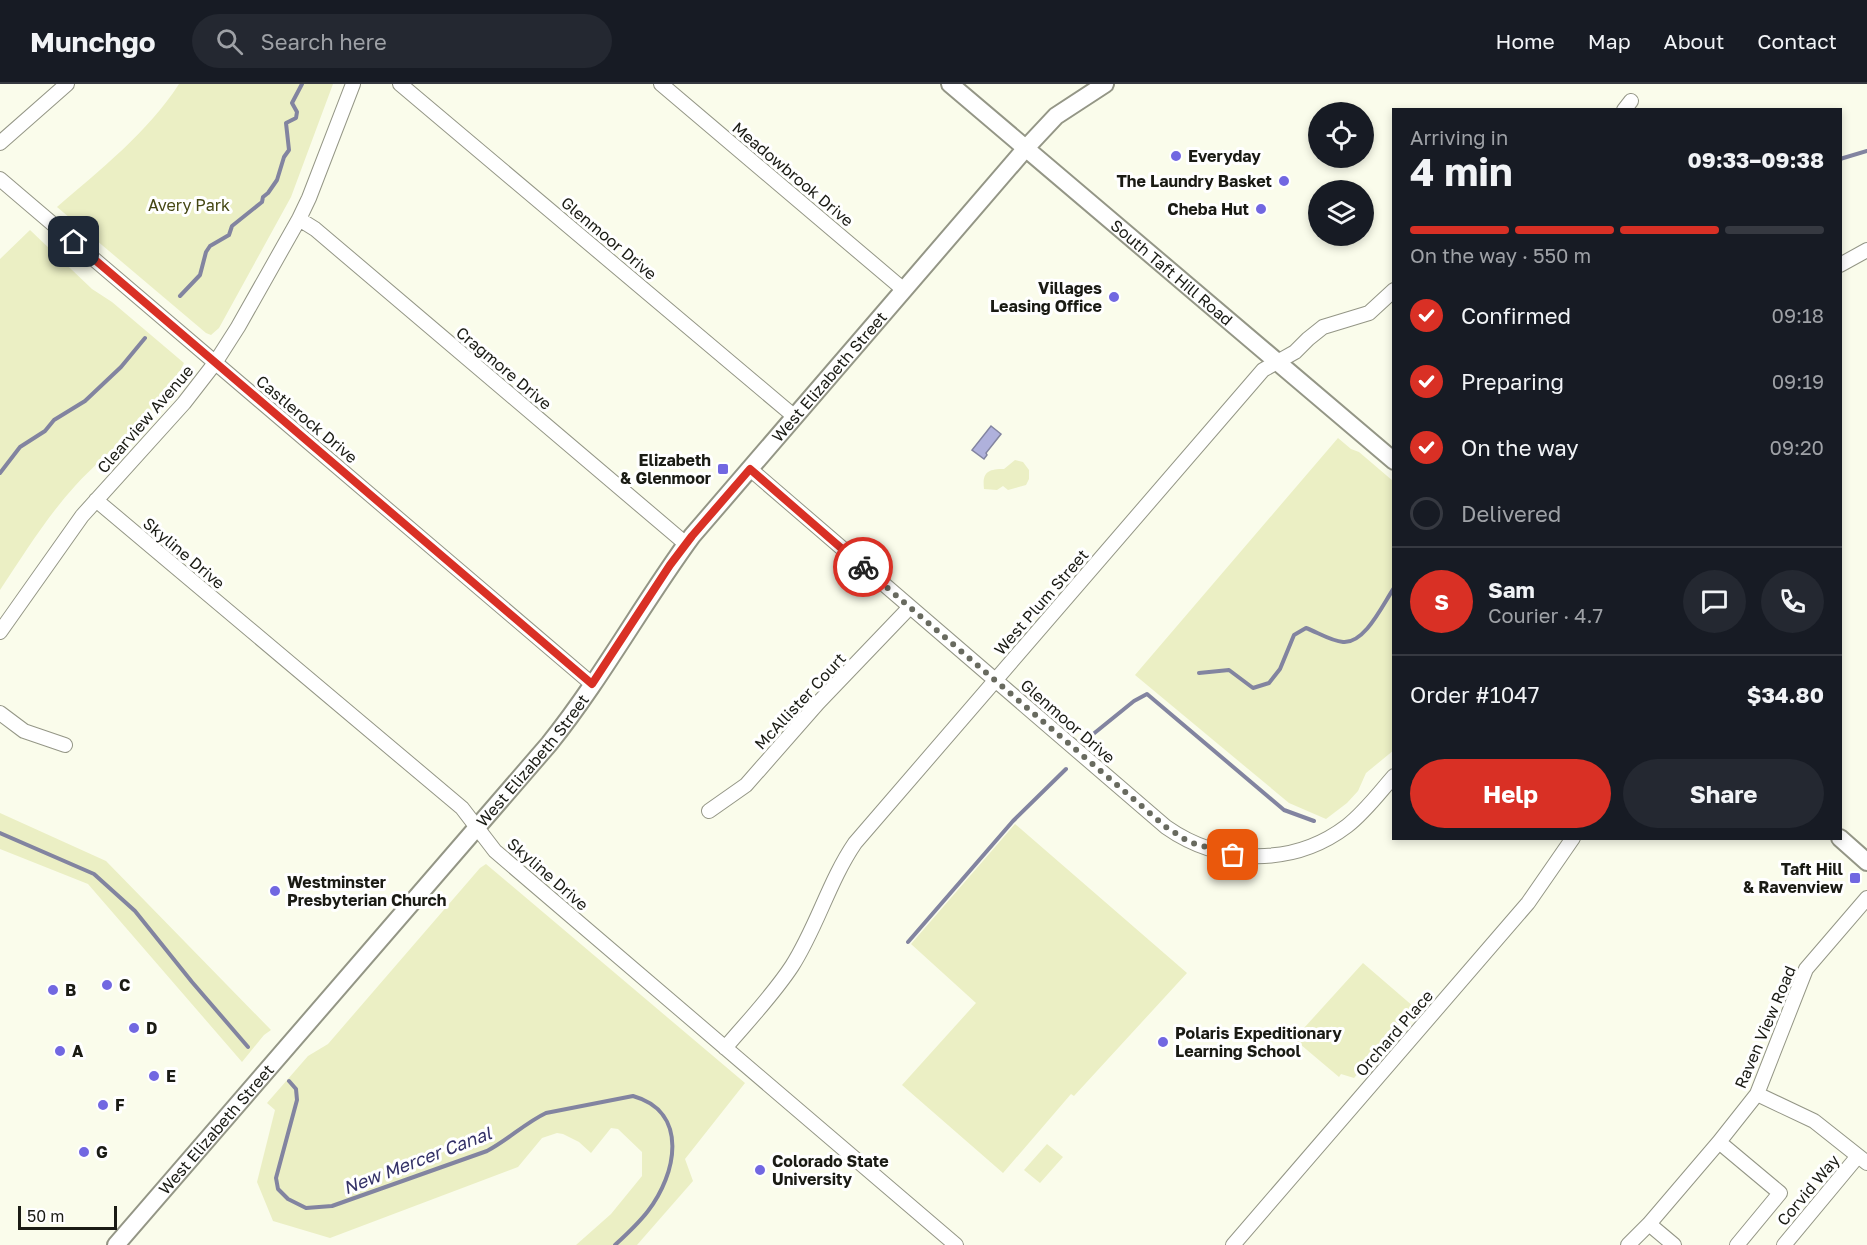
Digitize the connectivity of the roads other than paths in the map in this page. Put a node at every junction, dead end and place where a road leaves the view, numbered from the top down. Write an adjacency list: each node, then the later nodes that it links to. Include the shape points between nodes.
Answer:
1 (67, 84): 7 (street)
2 (352, 84): 10 (street, Clearview Avenue)
3 (400, 84): 17 (street, Glenmoor Drive)
4 (661, 84): 13 (street, Meadowbrook Drive)
5 (950, 84): 8 (main road, South Taft Hill Road)
6 (1105, 84): 8 (main road, West Elizabeth Street, via 1056,116)
7 (0, 143)
8 (1026, 148): 13 (main road, West Elizabeth Street); 15 (main road, South Taft Hill Road)
9 (0, 179): 16 (street, Castlerock Drive)
10 (299, 219): 16 (street, Clearview Avenue); 21 (street, Cragmore Drive)
11 (1867, 250): 12 (street)
12 (1842, 265)
13 (904, 290): 17 (main road, West Elizabeth Street)
14 (1392, 292): 15 (street, West Plum Street, via 1369,313 1323,327)
15 (1278, 362): 18 (main road, South Taft Hill Road); 24 (street, West Plum Street, via 1261,373)
16 (215, 363): 20 (street, Clearview Avenue); 25 (street, Castlerock Drive)
17 (795, 417): 19 (main road, West Elizabeth Street)
18 (1392, 459)
19 (750, 469): 21 (main road, West Elizabeth Street); 22 (street, Glenmoor Drive)
20 (96, 500): 23 (street, Clearview Avenue); 30 (street, Skyline Drive, via 459,805)
21 (686, 544): 25 (main road, West Elizabeth Street)
22 (910, 607): 24 (street, Glenmoor Drive); 29 (street, McAllister Court, via 746,785)
23 (0, 632)
24 (995, 680): 28 (street, Glenmoor Drive, via 1166,827 1189,842 1218,852 1266,857 1314,846 1348,825); 35 (street, West Plum Street, via 855,843 841,863 792,965)
25 (592, 684): 30 (main road, West Elizabeth Street, via 561,730)
26 (0, 713): 27 (street, via 24,731)
27 (65, 746)
28 (1392, 778)
29 (709, 812)
30 (477, 829): 35 (street, Skyline Drive, via 496,853); 40 (main road, West Elizabeth Street)
31 (1572, 840): 42 (street, Orchard Place, via 1528,903)
32 (1842, 840): 33 (main road)
33 (1867, 861)
34 (1867, 898): 36 (street, Raven View Road, via 1806,969)
35 (725, 1048): 41 (street, Skyline Drive)
36 (1757, 1094): 37 (street, Raven View Road); 38 (street, via 1814,1121)
37 (1719, 1142): 39 (street, Raven View Road); 45 (street, via 1780,1193)
38 (1862, 1159): 46 (street, Corvid Way)
39 (1649, 1224): 43 (street, Raven View Road); 44 (street)
40 (116, 1245)
41 (956, 1245)
42 (1233, 1245)
43 (1628, 1245)
44 (1674, 1245)
45 (1737, 1245)
46 (1784, 1245)

